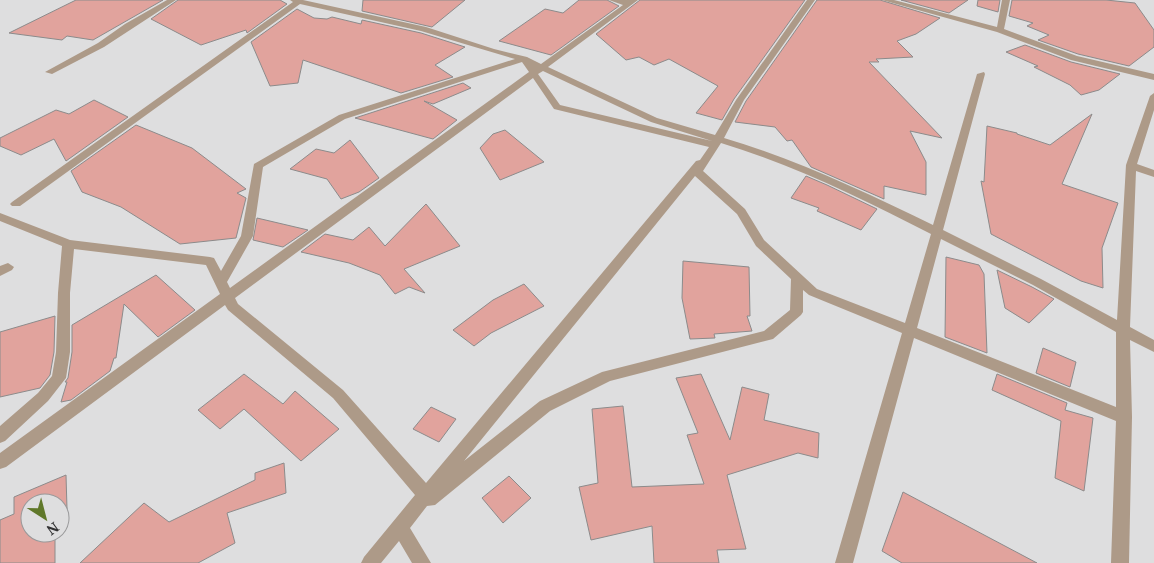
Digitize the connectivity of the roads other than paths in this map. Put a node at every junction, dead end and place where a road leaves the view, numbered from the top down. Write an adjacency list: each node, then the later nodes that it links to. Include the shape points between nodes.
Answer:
1 (172, 0): 10 (street, via 101,45)
2 (613, 0): 7 (street)
3 (811, 0): 14 (street, via 740,100)
4 (886, 0): 8 (street)
5 (1006, 0): 8 (street)
6 (296, 1): 9 (street, via 423,30); 17 (street)
7 (632, 2): 25 (street)
8 (1000, 30): 12 (street, via 1074,58)
9 (524, 59): 14 (street, via 558,107); 20 (street, via 342,117 258,166 247,236); 22 (street, via 654,120 761,152 867,198 1037,282)
10 (49, 72)
11 (981, 74): 29 (street)
12 (1154, 77)
13 (1154, 96): 15 (street)
14 (715, 145): 21 (street, via 697,172 741,212 760,243); 26 (street)
15 (1131, 165): 16 (street); 23 (street, via 1122,356)
16 (1154, 174)
17 (16, 204)
18 (0, 217): 19 (street)
19 (68, 244): 20 (street, via 210,260); 24 (street, via 63,352 58,378 43,397)
20 (220, 283): 21 (street, via 233,307 338,394 429,499 545,406 607,376 768,335 796,312 797,278)
21 (813, 292): 23 (street)
22 (1154, 347)
23 (1124, 417): 30 (street)
24 (0, 436)
25 (0, 462)
26 (400, 527): 27 (street); 28 (street)
27 (370, 563)
28 (422, 563)
29 (844, 563)
30 (1120, 563)

